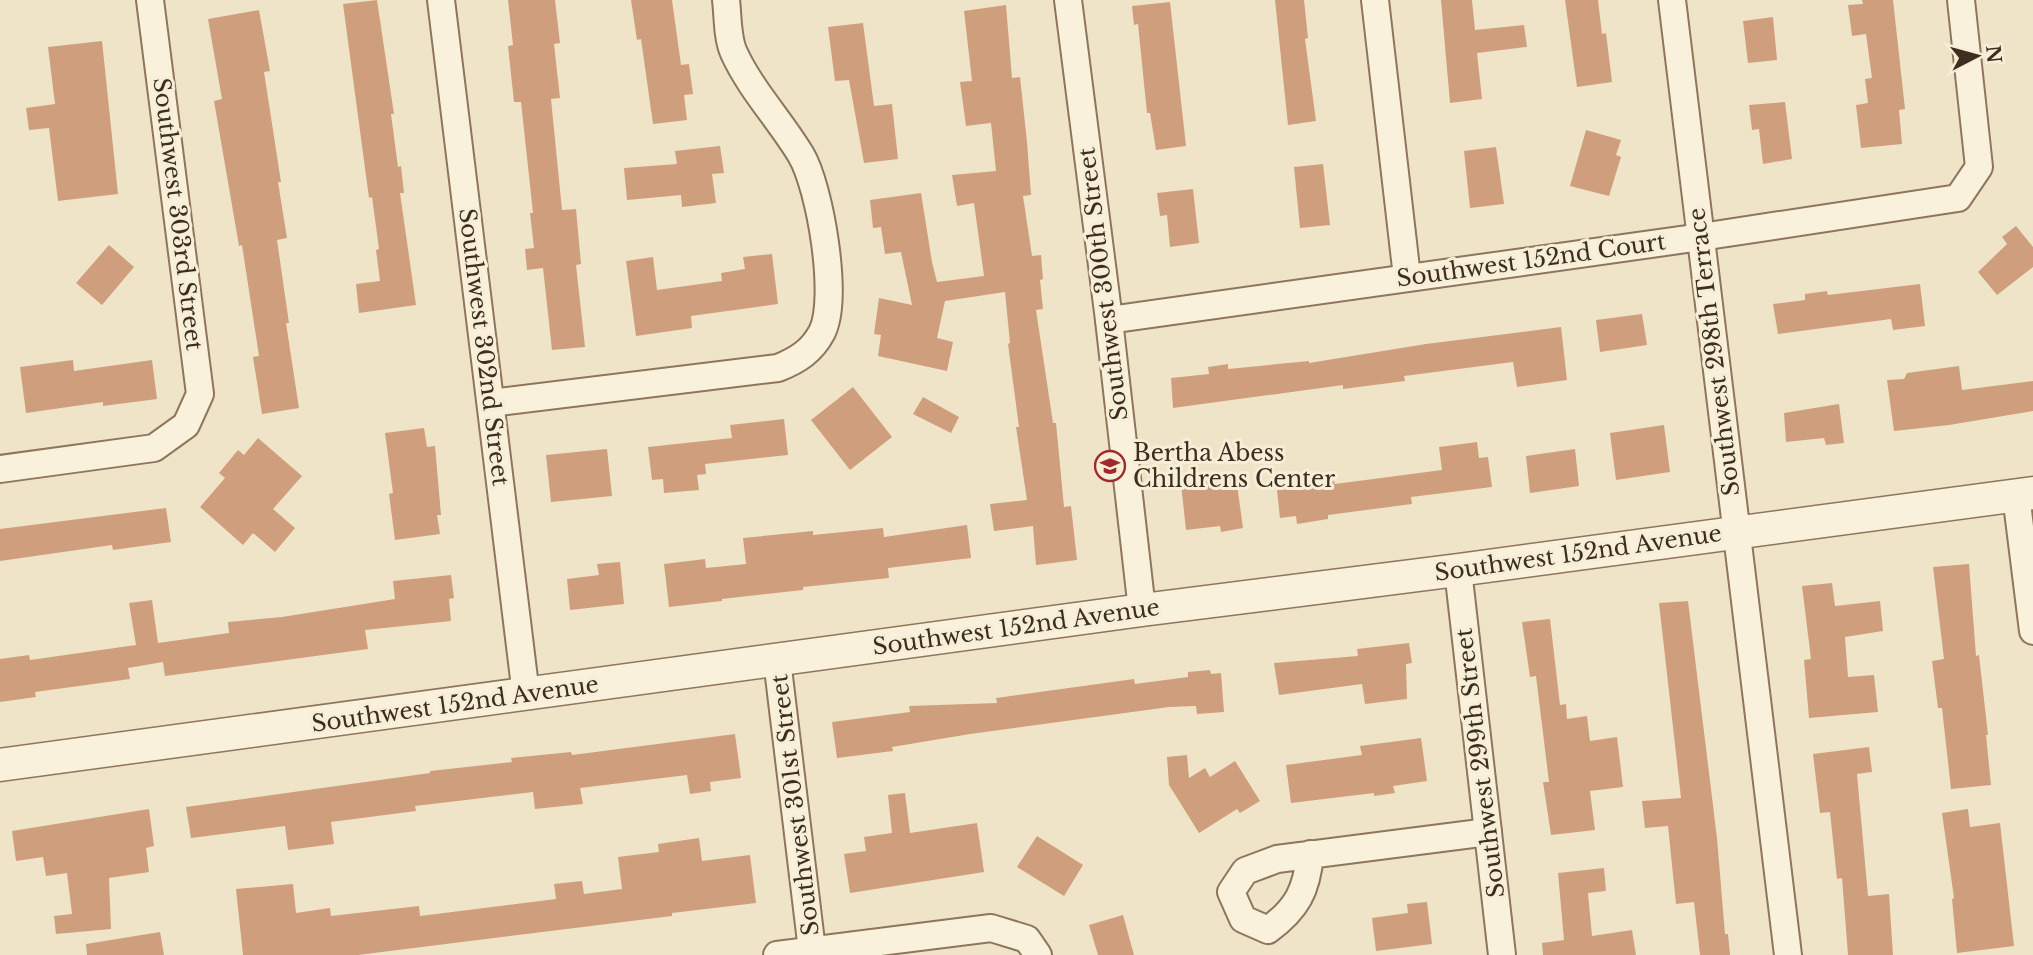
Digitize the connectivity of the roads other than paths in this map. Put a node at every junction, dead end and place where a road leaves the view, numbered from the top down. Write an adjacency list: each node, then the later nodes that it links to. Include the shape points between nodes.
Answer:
1 (150, 0): 12 (street, Southwest 303rd Street, via 200,394 186,425 154,448)
2 (441, 0): 11 (street, Southwest 302nd Street)
3 (726, 0): 11 (street, via 733,50 802,157 813,185 830,289 823,330 808,352 778,368)
4 (1068, 0): 10 (street, Southwest 300th Street)
5 (1375, 0): 9 (street)
6 (1672, 0): 8 (street, Southwest 298th Terrace)
7 (1961, 0): 8 (street, Southwest 152nd Court, via 1979,167 1958,198)
8 (1701, 237): 9 (street, Southwest 152nd Court); 14 (street, Southwest 298th Terrace)
9 (1407, 277): 10 (street, Southwest 152nd Court)
10 (1109, 320): 16 (street, Southwest 300th Street)
11 (491, 403): 19 (street, Southwest 302nd Street)
12 (0, 470)
13 (2024, 494): 14 (street, Southwest 152nd Avenue); 17 (street)
14 (1735, 531): 15 (street, Southwest 152nd Avenue); 27 (street, Southwest 298th Terrace)
15 (1458, 570): 16 (street, Southwest 152nd Avenue); 21 (street, Southwest 299th Street)
16 (1142, 610): 18 (street, Southwest 152nd Avenue)
17 (2033, 631)
18 (777, 660): 19 (street, Southwest 152nd Avenue); 24 (street, Southwest 301st Street)
19 (526, 695): 20 (street, Southwest 152nd Avenue)
20 (0, 765)
21 (1488, 832): 22 (street); 26 (street, Southwest 299th Street)
22 (1310, 854)
23 (1033, 947): 24 (street, via 991,928)
24 (812, 950): 25 (street)
25 (776, 955)
26 (1502, 955)
27 (1788, 955)

